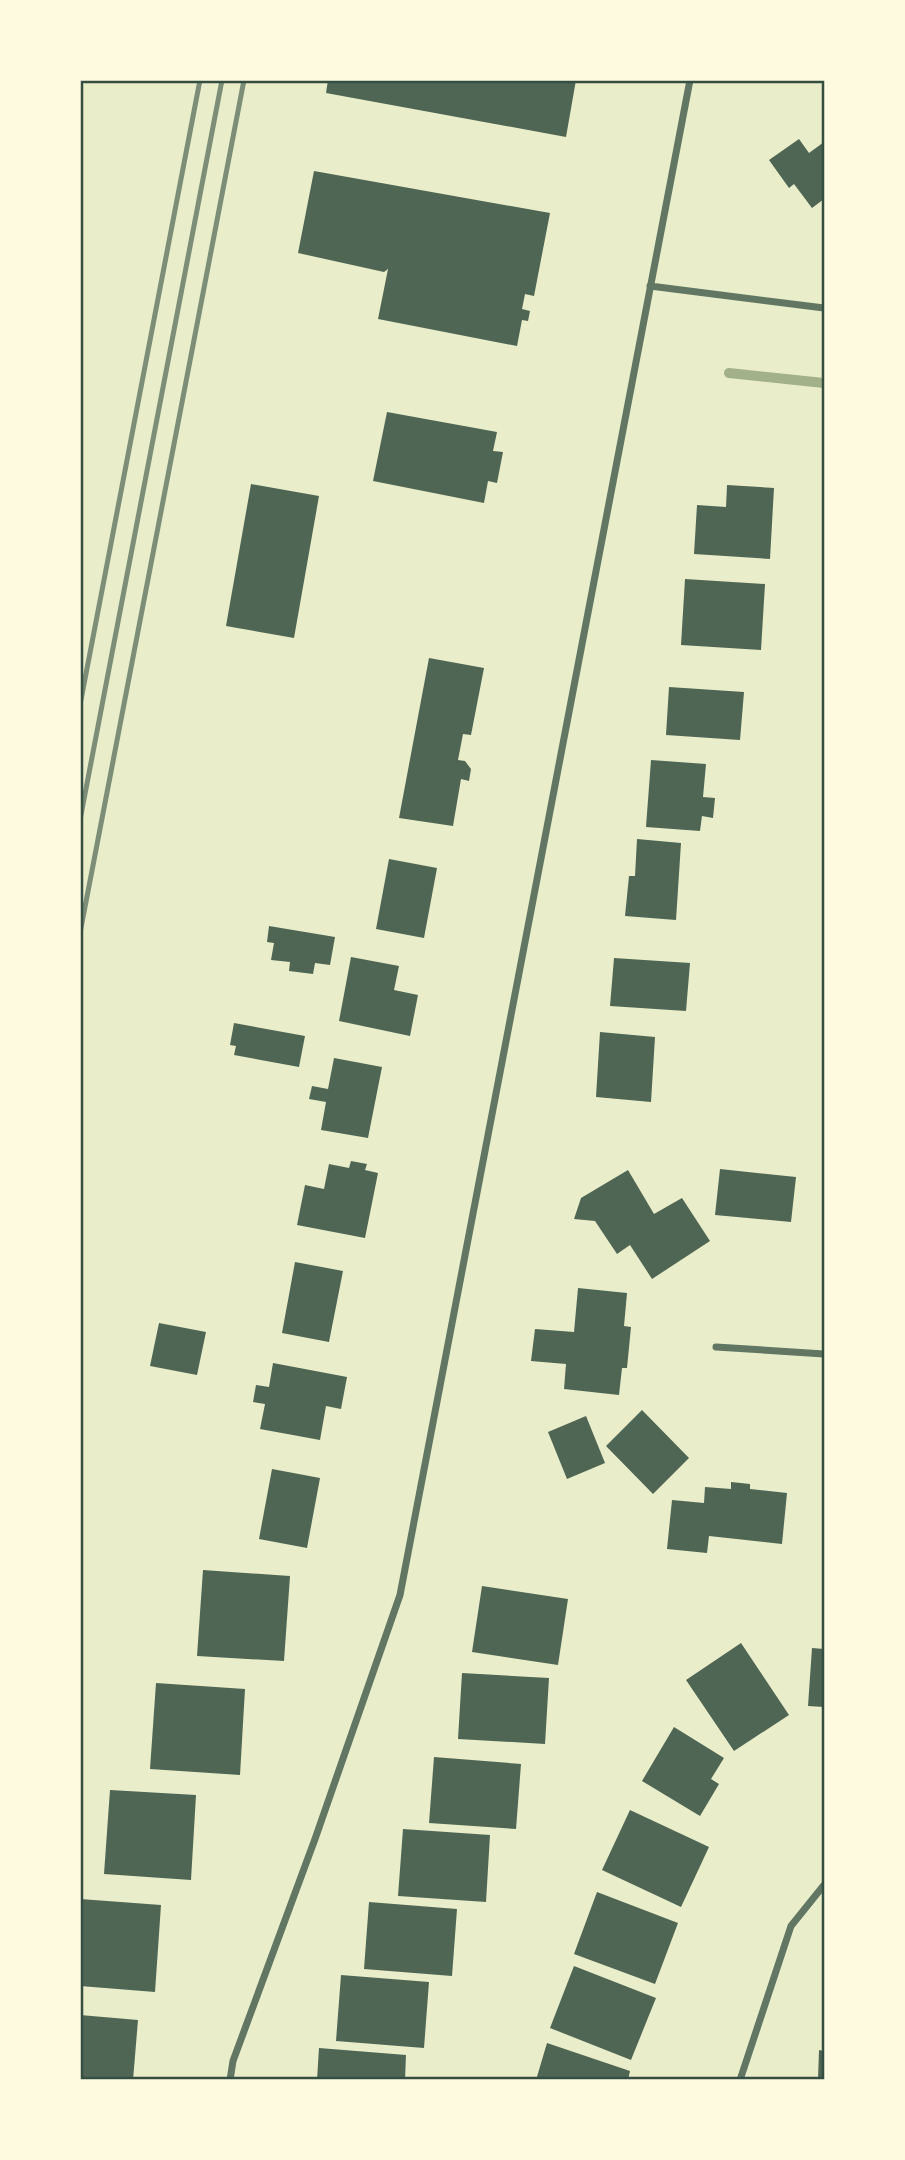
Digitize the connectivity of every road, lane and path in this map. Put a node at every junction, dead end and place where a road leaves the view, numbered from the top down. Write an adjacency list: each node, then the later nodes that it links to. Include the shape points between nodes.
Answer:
1 (690, 80): 2 (street)
2 (650, 286): 3 (street); 7 (street, via 400,1595)
3 (824, 308)
4 (716, 1348): 5 (street)
5 (824, 1354)
6 (824, 1885): 8 (street, via 791,1926)
7 (230, 2080)
8 (740, 2080)

